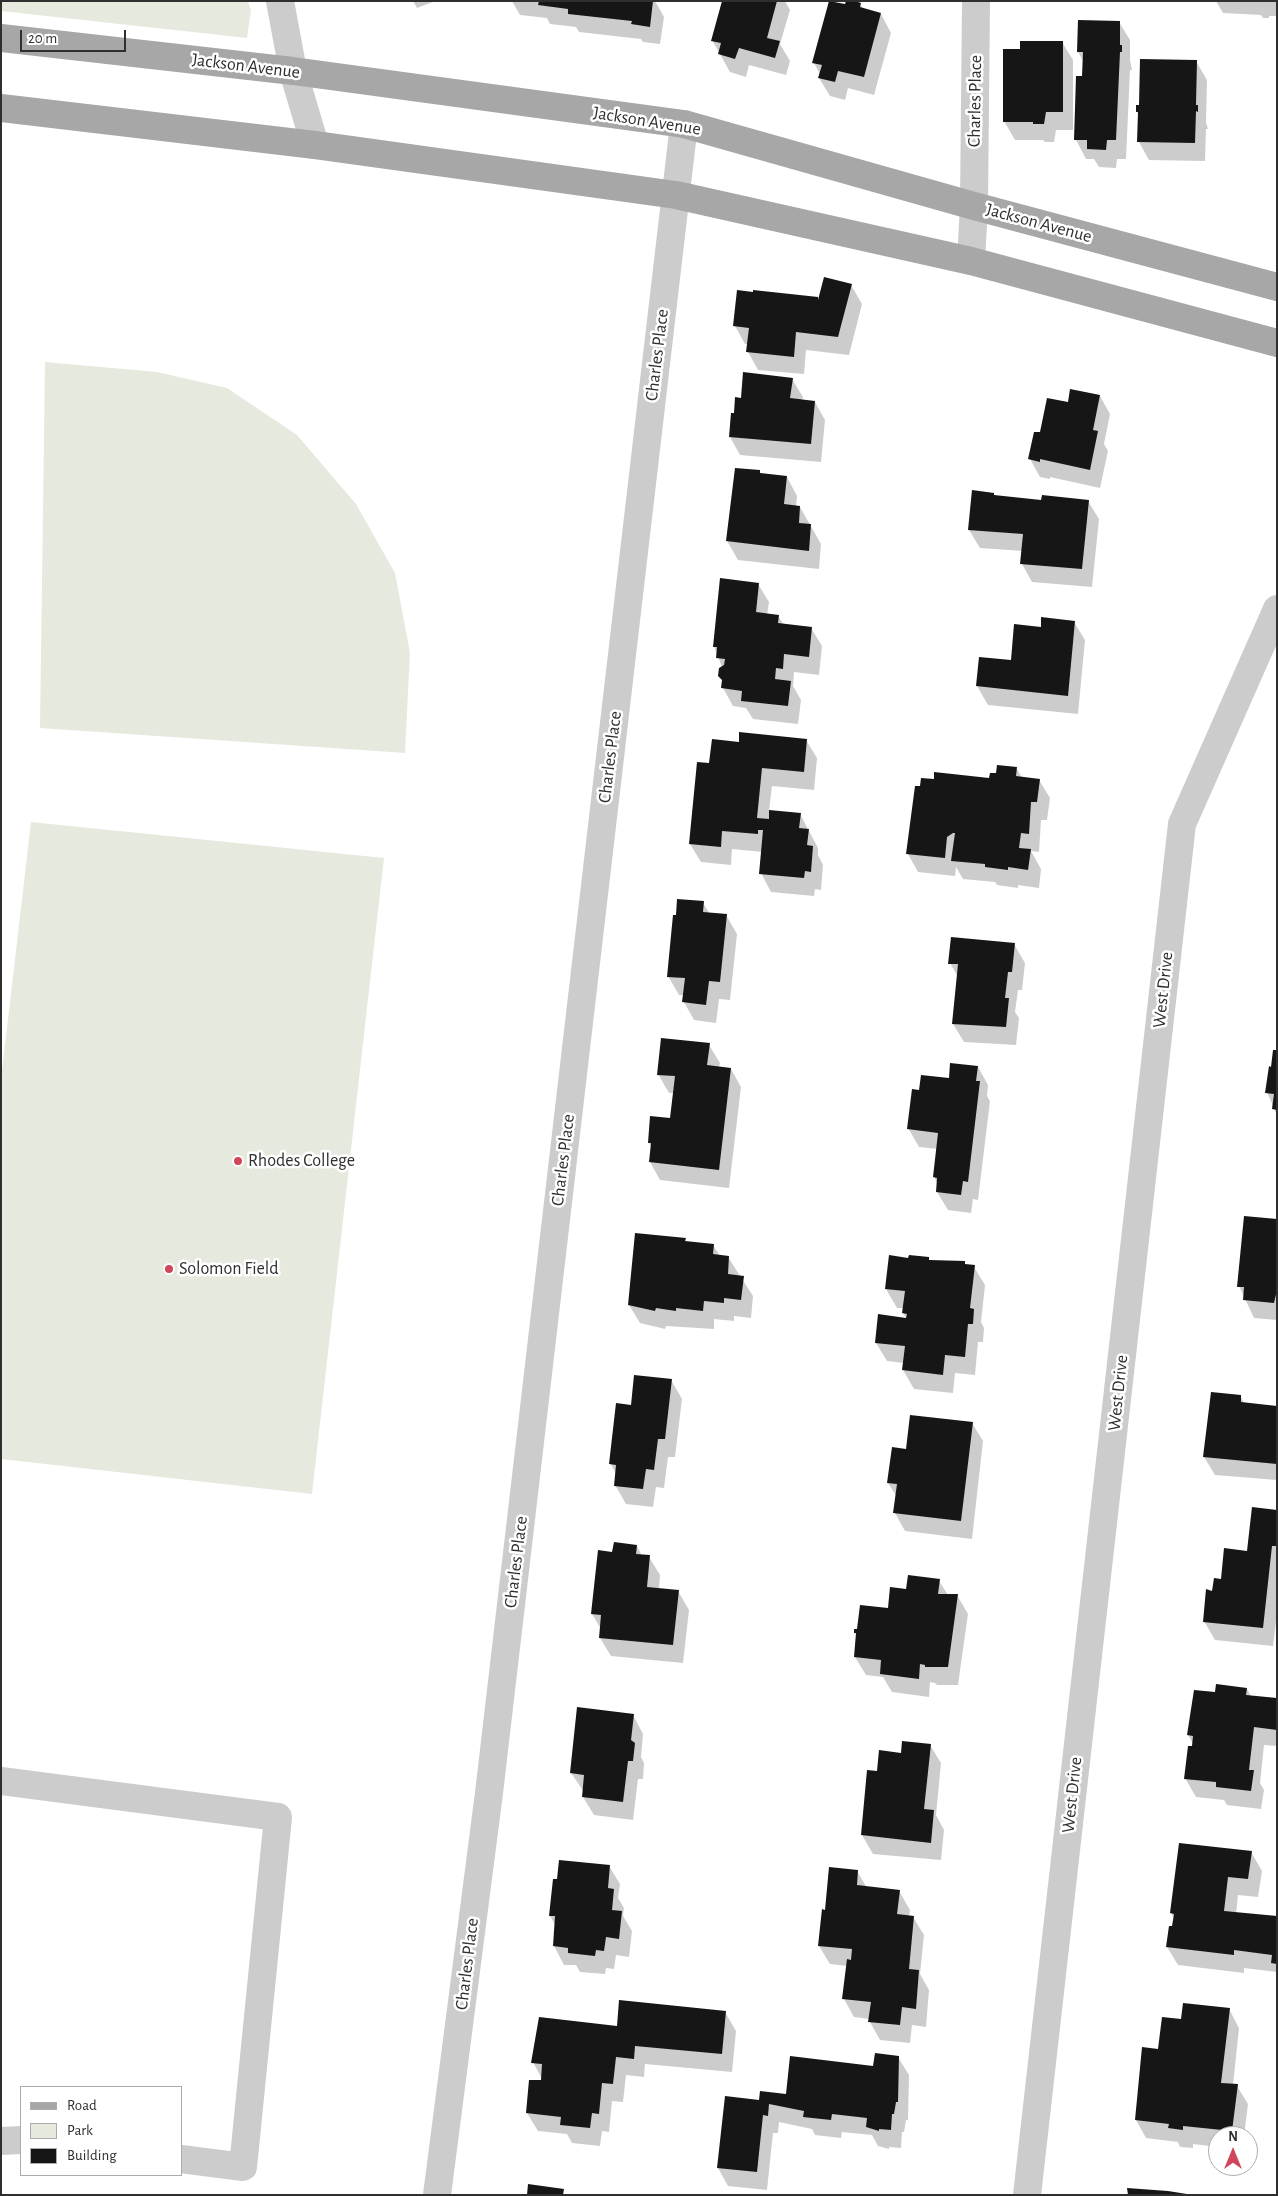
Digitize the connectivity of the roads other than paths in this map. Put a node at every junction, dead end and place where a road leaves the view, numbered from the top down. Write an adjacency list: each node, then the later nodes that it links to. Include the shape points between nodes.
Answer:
1 (280, 1): 4 (street)
2 (976, 1): 9 (street, Charles Place)
3 (1, 38): 4 (main road, Jackson Avenue)
4 (293, 71): 6 (main road, Jackson Avenue); 7 (street)
5 (1, 108): 7 (main road)
6 (684, 124): 8 (street, Charles Place); 9 (main road, Jackson Avenue)
7 (315, 144): 8 (main road)
8 (676, 195): 10 (main road); 18 (street, Charles Place, via 490,1783)
9 (974, 206): 10 (street, Charles Place); 11 (main road, Jackson Avenue)
10 (971, 261): 12 (main road)
11 (1277, 287)
12 (1277, 343)
13 (1277, 609): 19 (street, West Drive, via 1182,824)
14 (1, 1781): 17 (street, via 278,1817 244,2167)
15 (20, 2140): 16 (street)
16 (1, 2141)
17 (182, 2159)
18 (437, 2195)
19 (1027, 2195)

